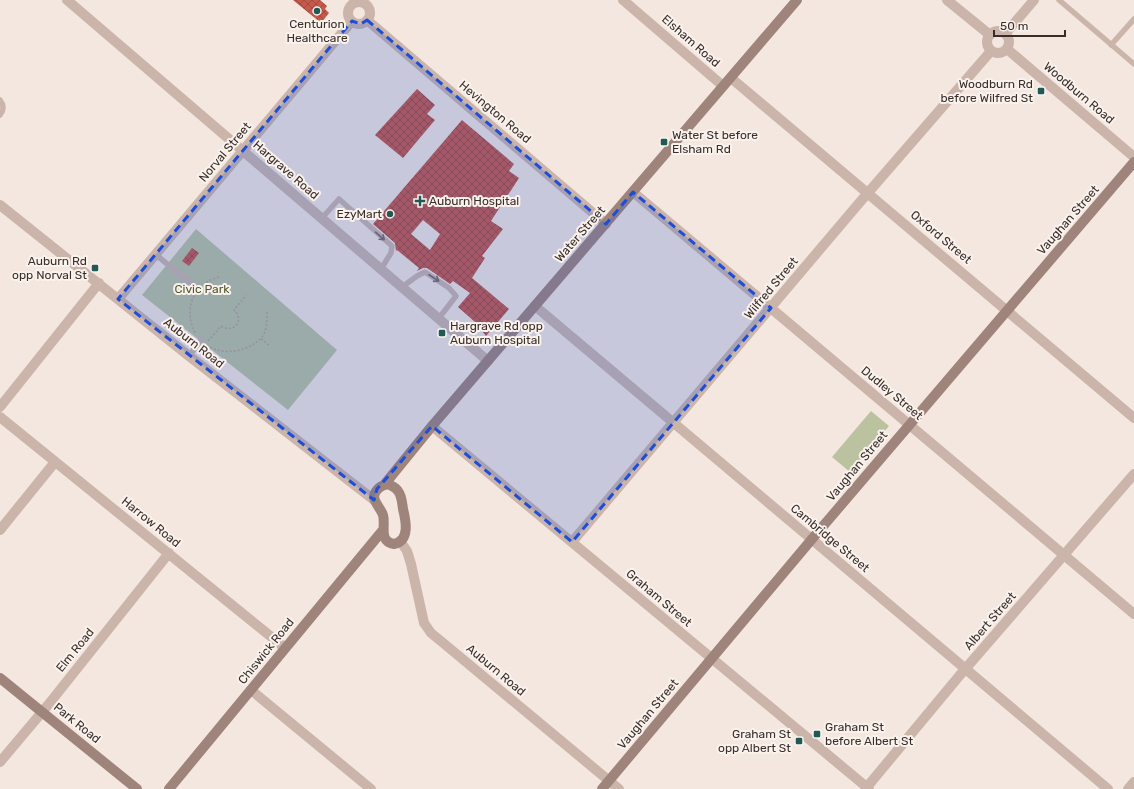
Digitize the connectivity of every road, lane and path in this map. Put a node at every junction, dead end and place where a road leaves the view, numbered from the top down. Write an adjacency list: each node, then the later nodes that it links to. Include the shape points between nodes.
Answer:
1 (67, 0): 22 (street, Hargrave Road)
2 (623, 0): 19 (street, Elsham Road)
3 (797, 0): 18 (street, Water Street)
4 (947, 0): 13 (street)
5 (1034, 0): 12 (street)
6 (1059, 0): 14 (lane)
7 (368, 2): 8 (street); 10 (street, via 370,11)
8 (347, 3): 11 (street)
9 (1134, 19): 14 (lane)
10 (367, 20): 11 (street, via 361,24); 29 (street, Hevington Road)
11 (352, 21): 22 (street, Norval Street)
12 (1005, 34): 13 (street, via 997,31); 15 (street, via 1009,42)
13 (990, 35): 16 (street, via 987,43)
14 (1111, 45): 17 (lane)
15 (1007, 49): 16 (street, via 998,53); 23 (street, Woodburn Road)
16 (991, 50): 26 (street, Wilfred Street)
17 (1134, 64)
18 (731, 78): 19 (street, Water Street); 26 (street, Oxford Street)
19 (723, 86): 25 (street, Water Street)
20 (0, 100): 21 (lane, via 3,110)
21 (0, 115)
22 (243, 151): 28 (street, Hargrave Road); 30 (street, Norval Street)
23 (1134, 157)
24 (1134, 162): 40 (street, Vaughan Street)
25 (633, 192): 29 (street, Water Street); 39 (street, Dudley Street)
26 (868, 193): 39 (street, Wilfred Street); 40 (street, Oxford Street)
27 (0, 205): 33 (street, Auburn Road)
28 (322, 218): 31 (street, Hargrave Road); 31 (lane, one-way to 31, via 339,199 392,246 391,253)
29 (606, 224): 38 (street, Water Street)
30 (155, 254): 35 (lane); 37 (street, Norval Street)
31 (381, 269): 34 (street, Hargrave Road)
32 (221, 276): 35 (path, via 208,280)
33 (99, 283): 37 (street, Auburn Road); 48 (street)
34 (402, 287): 42 (street, Hargrave Road); 42 (lane, one-way to 42, via 425,272 449,288 456,296)
35 (198, 289): 44 (path, via 190,309 190,320)
36 (246, 295): 43 (path, via 234,310 238,316 234,328 220,326 206,344 224,351 237,351)
37 (118, 299): 46 (street, Auburn Road)
38 (535, 306): 47 (street, Water Street); 51 (street, Cambridge Street)
39 (771, 308): 51 (street, Wilfred Street); 52 (street, Dudley Street)
40 (1007, 310): 50 (street, Oxford Street); 52 (street, Vaughan Street)
41 (267, 312): 43 (path, via 267,325)
42 (439, 318): 47 (street, Hargrave Road)
43 (261, 339): 45 (path)
44 (201, 340): 46 (lane)
45 (270, 346)
46 (189, 356): 57 (street, Auburn Road)
47 (488, 361): 53 (street, Water Street)
48 (0, 407)
49 (0, 417): 54 (street, Harrow Road)
50 (1134, 418)
51 (673, 422): 60 (street, Cambridge Street); 62 (street, Wilfred Street)
52 (909, 425): 60 (street, Vaughan Street); 64 (street, Dudley Street)
53 (432, 426): 56 (street, Water Street); 62 (street, Graham Street)
54 (55, 462): 58 (street); 63 (street, Harrow Road)
55 (1134, 474): 64 (street, Albert Street)
56 (384, 485): 57 (street, Water Street, via 377,489); 61 (street, via 388,484 396,489 401,497 406,526 405,534)
57 (374, 500): 59 (street, via 384,520)
58 (0, 530)
59 (383, 530): 61 (street, via 387,541 394,544); 66 (street, Chiswick Road)
60 (812, 539): 67 (street, Vaughan Street); 68 (street, Cambridge Street)
61 (400, 541): 73 (street, Auburn Road, via 406,551 420,610 428,628)
62 (572, 542): 67 (street, Graham Street)
63 (169, 553): 66 (street, Harrow Road); 71 (street, Elm Road)
64 (1064, 556): 65 (street, Dudley Street); 68 (street, Albert Street)
65 (1134, 614)
66 (285, 648): 70 (street, Chiswick Road)
67 (711, 658): 73 (street, Vaughan Street); 75 (street, Graham Street)
68 (966, 669): 75 (street, Albert Street); 81 (street, Cambridge Street)
69 (0, 678): 71 (street, Park Road)
70 (251, 690): 77 (street, Chiswick Road); 78 (street)
71 (42, 711): 72 (street, Elm Road); 76 (street, Park Road)
72 (0, 762)
73 (609, 780): 79 (street, Vaughan Street); 80 (street, Auburn Road)
74 (1134, 782): 82 (street)
75 (868, 788)
76 (137, 789)
77 (169, 789)
78 (371, 789)
79 (602, 789)
80 (620, 789)
81 (1108, 789)
82 (1128, 789)

